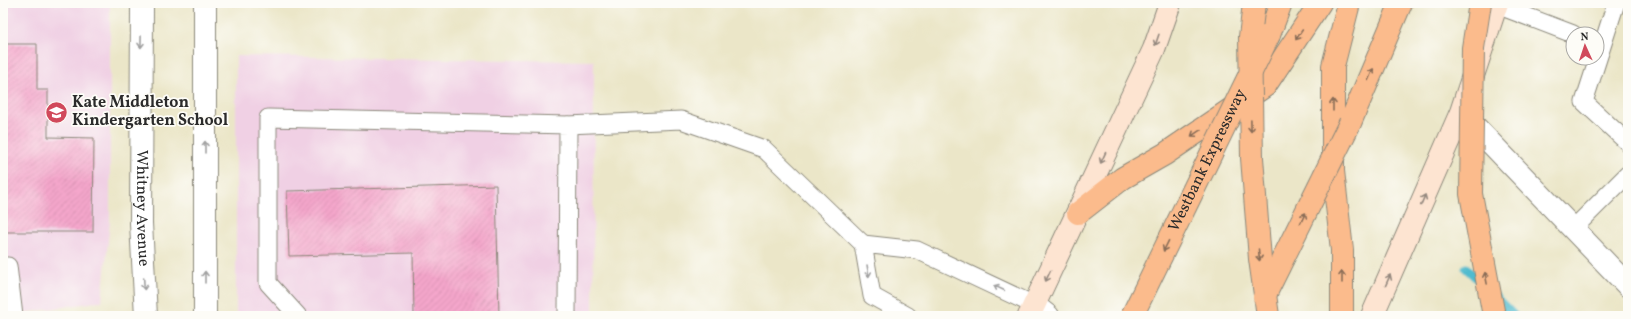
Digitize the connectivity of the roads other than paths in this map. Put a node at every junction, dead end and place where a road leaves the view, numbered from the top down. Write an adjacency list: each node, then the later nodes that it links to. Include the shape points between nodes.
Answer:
1 (142, 3): 25 (street, Whitney Avenue, one-way to 25, via 141,223)
2 (205, 3): 26 (street, one-way to 2)
3 (1170, 3): 18 (main road, one-way to 18, via 1154,49)
4 (1254, 3): 32 (highway, one-way to 32, bridge, via 1250,37 1252,158 1260,259)
5 (1281, 3): 30 (highway, Westbank Expressway, one-way to 30, bridge, via 1269,35)
6 (1320, 3): 18 (highway, one-way to 18, via 1265,86 1165,154 1123,178)
7 (1350, 3): 33 (highway, one-way to 7, via 1342,250 1333,171 1333,66)
8 (1402, 3): 31 (highway, one-way to 8, bridge, via 1350,123)
9 (1616, 3): 12 (lane)
10 (1491, 4): 11 (lane); 14 (main road); 35 (highway, one-way to 10, bridge, via 1471,194 1473,48)
11 (1565, 31)
12 (1605, 31)
13 (1594, 66): 16 (lane, via 1584,102)
14 (1461, 112): 19 (street); 34 (main road, one-way to 14)
15 (568, 125): 20 (lane, via 681,120 764,149); 27 (lane, via 268,118 268,283); 28 (lane)
16 (1628, 143)
17 (1628, 174): 19 (lane)
18 (1078, 214): 23 (main road, one-way to 23)
19 (1573, 229): 22 (street)
20 (863, 244): 23 (lane, one-way to 20, via 917,250); 29 (lane, one-way to 29, via 872,296)
21 (3, 266): 24 (lane, via 8,266)
22 (1628, 286)
23 (1037, 312)
24 (14, 316)
25 (146, 316)
26 (205, 316)
27 (298, 316)
28 (567, 316)
29 (908, 316)
30 (1132, 316)
31 (1254, 316)
32 (1268, 316)
33 (1342, 316)
34 (1372, 316)
35 (1494, 316)

